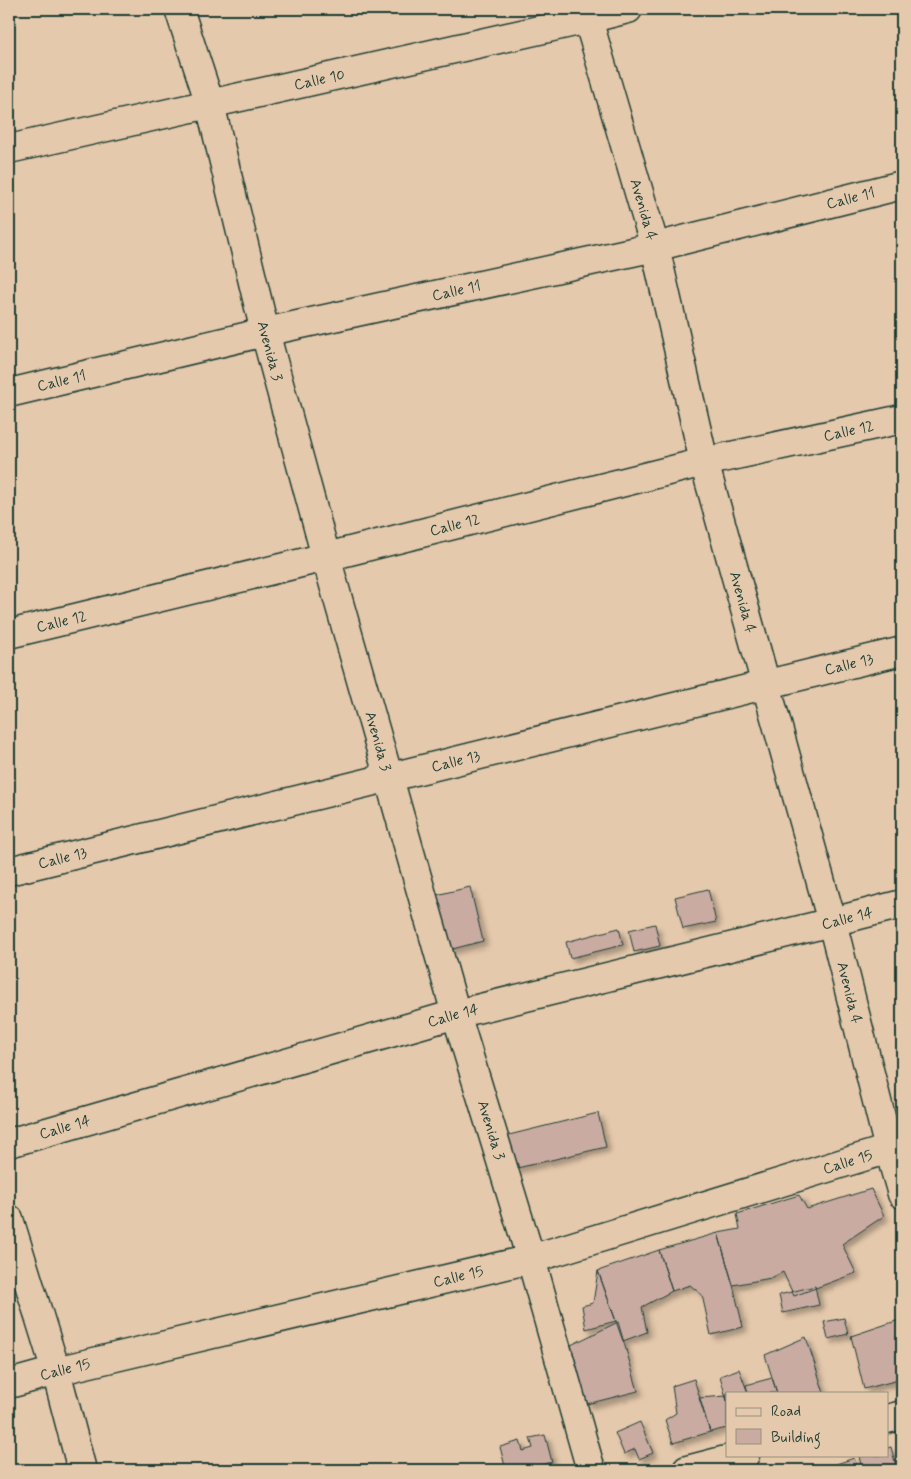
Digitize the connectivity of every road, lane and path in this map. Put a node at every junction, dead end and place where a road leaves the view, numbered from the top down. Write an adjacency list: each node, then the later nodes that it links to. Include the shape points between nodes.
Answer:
1 (179, 9): 4 (street, Avenida 3)
2 (628, 9): 3 (street, Calle 10)
3 (586, 14): 4 (street, Calle 10); 7 (street, Avenida 4)
4 (210, 104): 5 (street, Calle 10); 8 (street, Avenida 3)
5 (9, 149)
6 (902, 185): 7 (street, Calle 11)
7 (655, 247): 8 (street, Calle 11); 11 (street, Avenida 4)
8 (265, 332): 9 (street, Calle 11); 12 (street, Avenida 3)
9 (9, 393)
10 (902, 419): 11 (street, Calle 12)
11 (704, 462): 12 (street, Calle 12); 15 (street, Avenida 4)
12 (326, 557): 13 (street, Calle 12); 16 (street, Avenida 3)
13 (9, 634)
14 (902, 651): 15 (street, Calle 13)
15 (765, 684): 16 (street, Calle 13); 19 (street, Avenida 4)
16 (388, 777): 17 (street, Calle 13); 20 (street, Avenida 3)
17 (9, 871)
18 (902, 904): 19 (street, Calle 14)
19 (832, 922): 20 (street, Calle 14); 22 (street, Avenida 4)
20 (456, 1014): 21 (street, Calle 14); 25 (street, Avenida 3)
21 (9, 1143)
22 (896, 1147): 23 (street, Avenida 4); 25 (street, Calle 15)
23 (902, 1194)
24 (9, 1219): 26 (street)
25 (531, 1259): 26 (street, Calle 15); 32 (street, Avenida 3)
26 (56, 1371): 27 (street, Calle 15); 31 (street)
27 (9, 1384)
28 (902, 1415): 29 (street)
29 (888, 1419)
30 (741, 1456): 33 (street)
31 (82, 1470)
32 (591, 1470)
33 (687, 1470)

